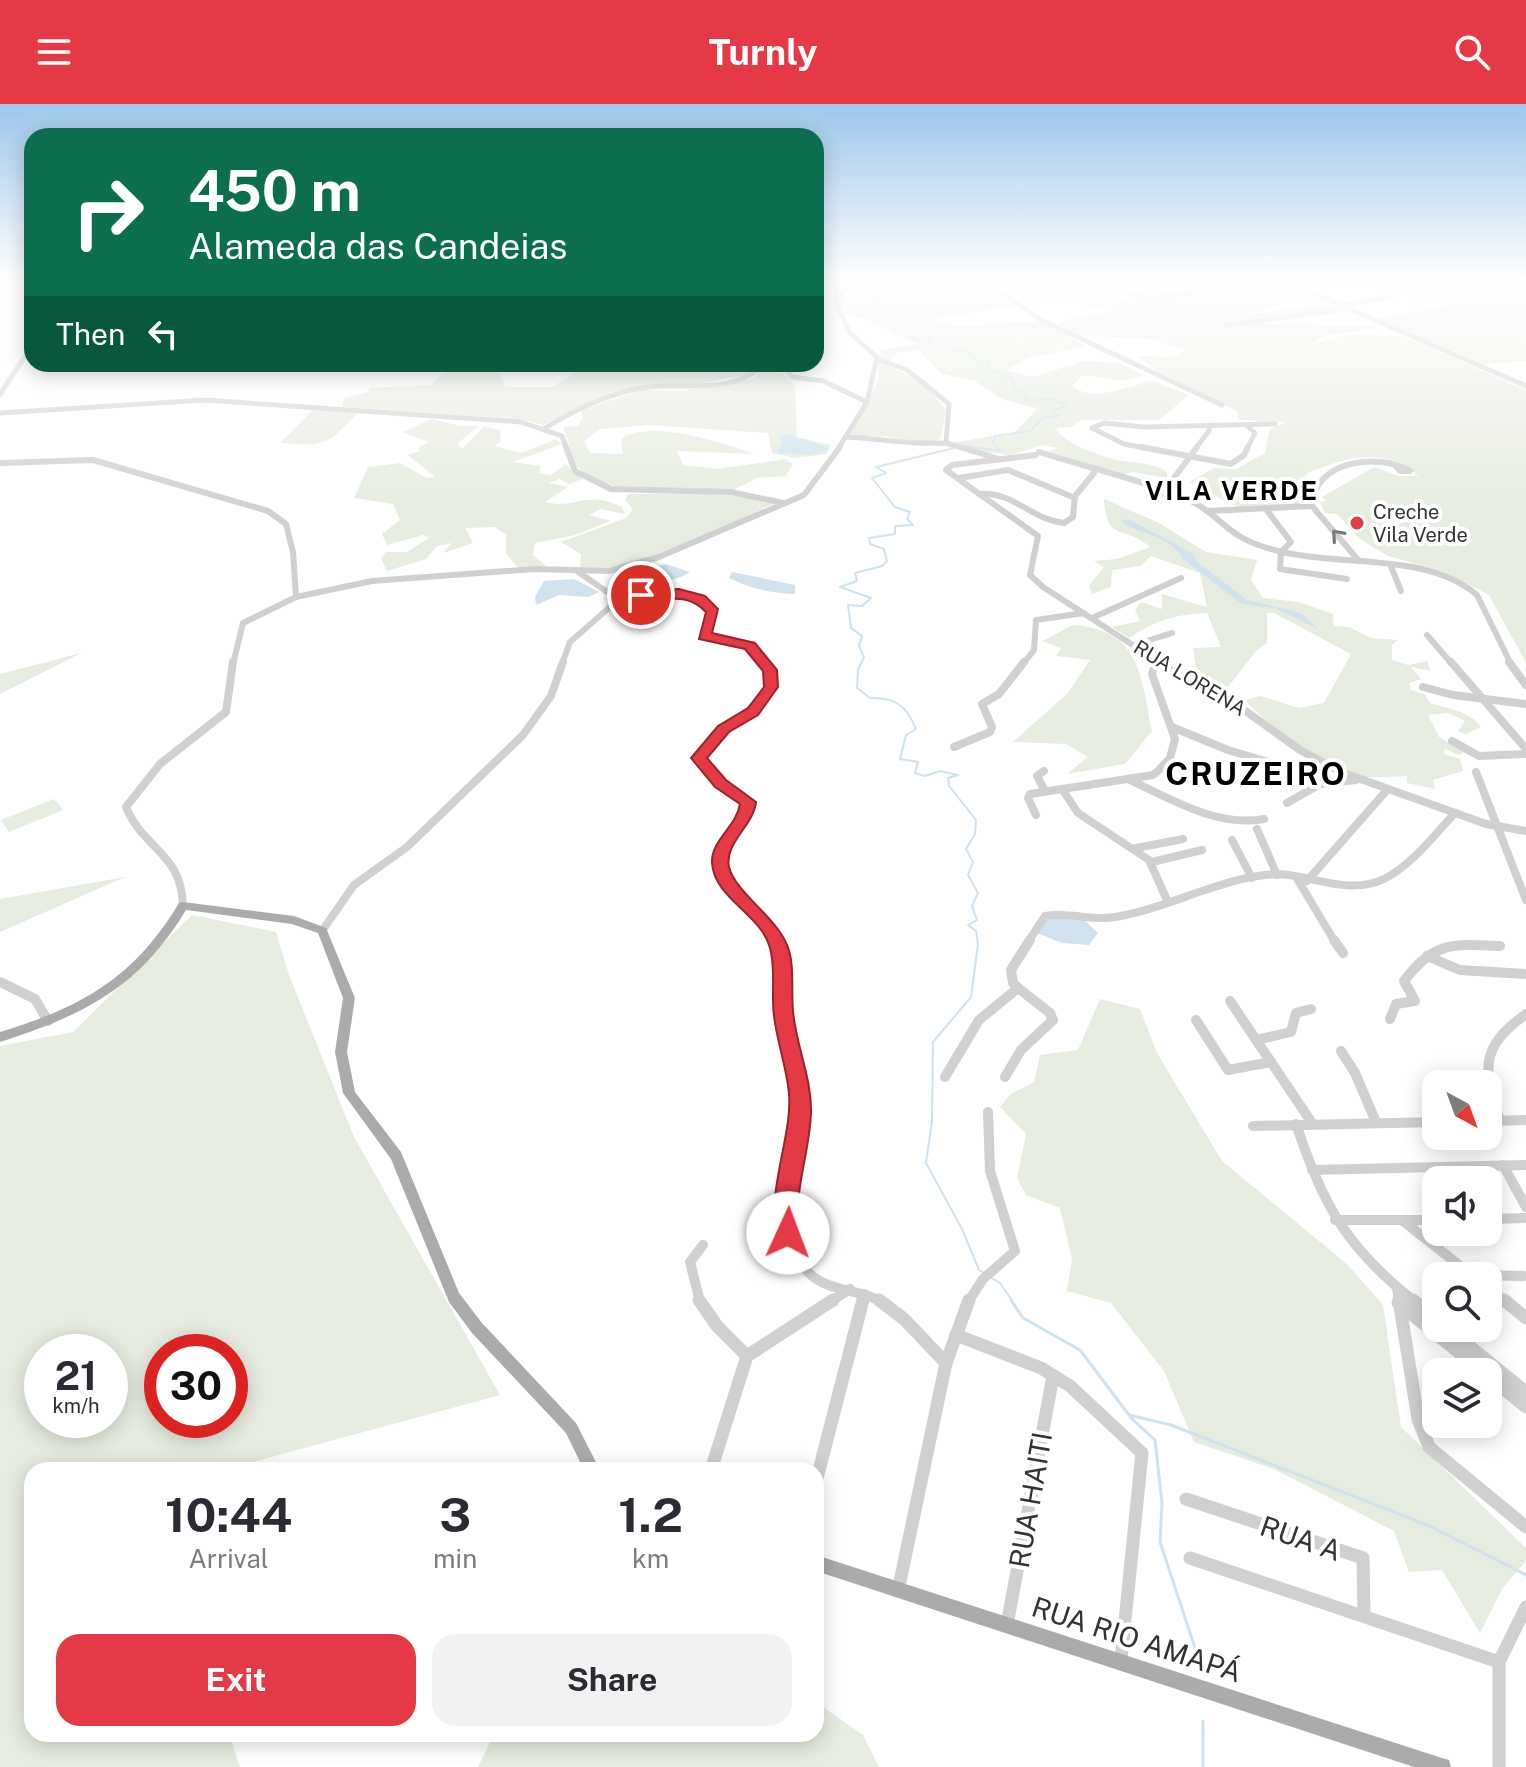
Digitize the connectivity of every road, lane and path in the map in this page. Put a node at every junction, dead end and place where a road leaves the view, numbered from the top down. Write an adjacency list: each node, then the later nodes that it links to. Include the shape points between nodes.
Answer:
1 (876, 359): 10 (street)
2 (23, 360): 9 (street)
3 (878, 360): 18 (street, via 907,370 949,404)
4 (1125, 360): 11 (street)
5 (1466, 360): 8 (street)
6 (753, 372): 16 (street, via 740,380 682,389 639,389 576,410)
7 (789, 372): 10 (street)
8 (1526, 386)
9 (0, 394)
10 (867, 402): 17 (street)
11 (1222, 405)
12 (0, 413): 16 (street, via 205,400 521,422)
13 (1257, 424): 15 (street)
14 (1209, 425): 15 (street); 19 (street); 19 (street, via 1104,423 1092,428 1124,444)
15 (1246, 425): 19 (street, via 1255,433 1237,463)
16 (545, 428): 28 (street, via 562,436 575,471 611,489 731,492)
17 (847, 437): 18 (street); 28 (street, via 808,491)
18 (946, 443): 20 (street)
19 (1189, 458): 25 (street)
20 (999, 459): 23 (street, RUA LORENA, via 1036,455); 24 (street, RUA LORENA, via 946,469)
21 (0, 463): 40 (street, via 93,460 275,514 290,536)
22 (1395, 465): 29 (street, via 1369,459 1322,480 1315,487)
23 (1092, 474): 25 (street); 27 (street)
24 (959, 478): 26 (street, RUA LORENA); 27 (street, via 1008,470)
25 (1162, 493): 31 (street)
26 (979, 494): 27 (street, via 1004,493 1033,516 1056,523 1070,520); 41 (street, RUA LORENA, via 1036,535 1039,544 1030,575)
27 (1075, 498)
28 (783, 503): 35 (street, via 647,562 615,570)
29 (1312, 506): 30 (street); 33 (street, one-way to 29)
30 (1265, 508): 31 (street); 32 (street, via 1291,542)
31 (1206, 511): 32 (street, via 1234,540)
32 (1280, 554): 33 (street); 37 (street, via 1278,566 1284,571)
33 (1359, 563): 34 (street)
34 (1391, 566): 38 (street); 47 (street, via 1440,581 1484,607 1507,659)
35 (576, 570): 39 (street); 40 (street, via 372,581)
36 (1181, 578): 42 (street)
37 (1347, 579)
38 (1401, 591)
39 (613, 596): 82 (street, via 610,607 570,642 551,696 523,735 407,847 354,885); 124 (street, via 679,593 701,599 713,612 704,636 750,646 769,667 771,687 763,700 724,729 699,758 748,802 747,813 721,852 720,867 780,947 783,1015 801,1114 787,1204 788,1233 816,1280)
40 (296, 597): 81 (street, via 245,620 235,646 226,712 160,764 126,807 168,856 182,882)
41 (1084, 613): 42 (street, RUA LORENA); 53 (street, via 1036,620 1034,650 999,694 982,704 990,732)
42 (1092, 618): 45 (street, RUA LORENA)
43 (1172, 633): 45 (street)
44 (1427, 635): 49 (street)
45 (1134, 645): 46 (street, RUA LORENA)
46 (1157, 659): 51 (street, via 1152,674); 58 (street, RUA LORENA, via 1300,750)
47 (1526, 685)
48 (1423, 687): 49 (street)
49 (1484, 699): 50 (street); 54 (street)
50 (1526, 704)
51 (1172, 727): 57 (street, via 1170,758 1153,775); 60 (street, via 1288,768)
52 (1452, 741): 54 (street, via 1479,756)
53 (954, 747)
54 (1526, 751)
55 (1044, 771): 62 (street, via 1037,776)
56 (1476, 772): 67 (street)
57 (1127, 779): 59 (street); 66 (street, via 1222,817)
58 (1360, 780): 60 (street); 61 (street, RUA LORENA)
59 (1062, 789): 62 (street); 72 (street, via 1093,827)
60 (1311, 789): 63 (street)
61 (1387, 790): 64 (street, RUA LORENA); 78 (street)
62 (1045, 791): 65 (street, via 1028,798)
63 (1287, 803)
64 (1455, 813): 67 (street, RUA LORENA); 78 (street, via 1400,869 1381,881 1328,886)
65 (1036, 815)
66 (1264, 819)
67 (1498, 828): 69 (street, RUA LORENA); 80 (street)
68 (1257, 829): 75 (street)
69 (1526, 831)
70 (1183, 839): 72 (street)
71 (1232, 840): 77 (street)
72 (1136, 848): 74 (street)
73 (1202, 850): 74 (street)
74 (1152, 862): 79 (street)
75 (1277, 875): 76 (street); 77 (street)
76 (1296, 877): 78 (street); 84 (street)
77 (1252, 878): 79 (street)
78 (1307, 881)
79 (1167, 900): 88 (street, via 1106,918 1045,916 1011,970)
80 (1526, 900)
81 (183, 906): 82 (main road, via 294,920); 94 (main road, via 166,937 138,968)
82 (322, 931): 139 (main road, via 349,998 341,1052 349,1093 396,1156 454,1297 571,1428)
83 (1500, 946): 85 (street, via 1458,942 1439,945)
84 (1343, 953)
85 (1427, 956): 86 (street, via 1460,970); 92 (street, via 1404,981 1415,1001 1396,1004)
86 (1526, 974)
87 (0, 982): 94 (street, via 35,999)
88 (1018, 988): 100 (street, via 979,1020); 101 (street, via 1053,1020 1021,1050)
89 (1230, 1001): 96 (street)
90 (1311, 1009): 96 (street, via 1296,1013 1291,1032)
91 (1526, 1014): 99 (street, via 1492,1040)
92 (1390, 1019)
93 (1196, 1020): 98 (street, via 1228,1070)
94 (48, 1021): 95 (main road)
95 (0, 1037)
96 (1256, 1040): 98 (street)
97 (1341, 1051): 105 (street)
98 (1271, 1062): 107 (street)
99 (1484, 1070)
100 (945, 1077)
101 (1005, 1077)
102 (988, 1112): 130 (street, via 990,1171 1016,1244 1012,1255 971,1295)
103 (1526, 1120): 104 (street)
104 (1502, 1121)
105 (1376, 1122): 106 (street); 107 (street)
106 (1422, 1122)
107 (1312, 1123): 108 (street)
108 (1296, 1124): 109 (street); 112 (street)
109 (1253, 1126)
110 (1503, 1165): 111 (street); 112 (street); 113 (street)
111 (1526, 1165)
112 (1312, 1170): 116 (street)
113 (1526, 1207)
114 (1526, 1218): 115 (street)
115 (1502, 1219)
116 (1335, 1220): 118 (street); 123 (street)
117 (1422, 1220): 118 (street)
118 (1403, 1221): 120 (street)
119 (703, 1245): 132 (street, via 690,1262 694,1289 720,1332)
120 (1454, 1262)
121 (1502, 1276): 122 (street)
122 (1524, 1276)
123 (1397, 1287): 127 (street); 128 (street)
124 (850, 1289): 125 (street); 132 (street)
125 (865, 1294): 134 (street, via 890,1307); 141 (street)
126 (1502, 1299): 129 (street)
127 (1398, 1303): 133 (street); 143 (street, via 1418,1419 1429,1447)
128 (1422, 1308)
129 (1526, 1318)
130 (956, 1335): 134 (street); 135 (street)
131 (1464, 1342): 137 (street)
132 (747, 1356): 140 (street)
133 (1466, 1358)
134 (946, 1363): 146 (street)
135 (1053, 1376): 149 (street, RUA HAITI); 150 (street, via 1142,1453)
136 (1502, 1387): 138 (street)
137 (1526, 1392)
138 (1526, 1407)
139 (587, 1462)
140 (714, 1462)
141 (821, 1462)
142 (1186, 1499): 148 (street, RUA A, via 1363,1558)
143 (1526, 1527)
144 (1190, 1558): 148 (street)
145 (824, 1566): 146 (main road, RUA RIO AMAPÁ)
146 (898, 1591): 149 (main road, RUA RIO AMAPÁ)
147 (1526, 1607): 151 (street)
148 (1364, 1614): 151 (street)
149 (1007, 1625): 150 (main road, RUA RIO AMAPÁ)
150 (1121, 1660): 152 (main road, RUA RIO AMAPÁ)
151 (1499, 1662): 153 (street)
152 (1442, 1767)
153 (1499, 1767)

